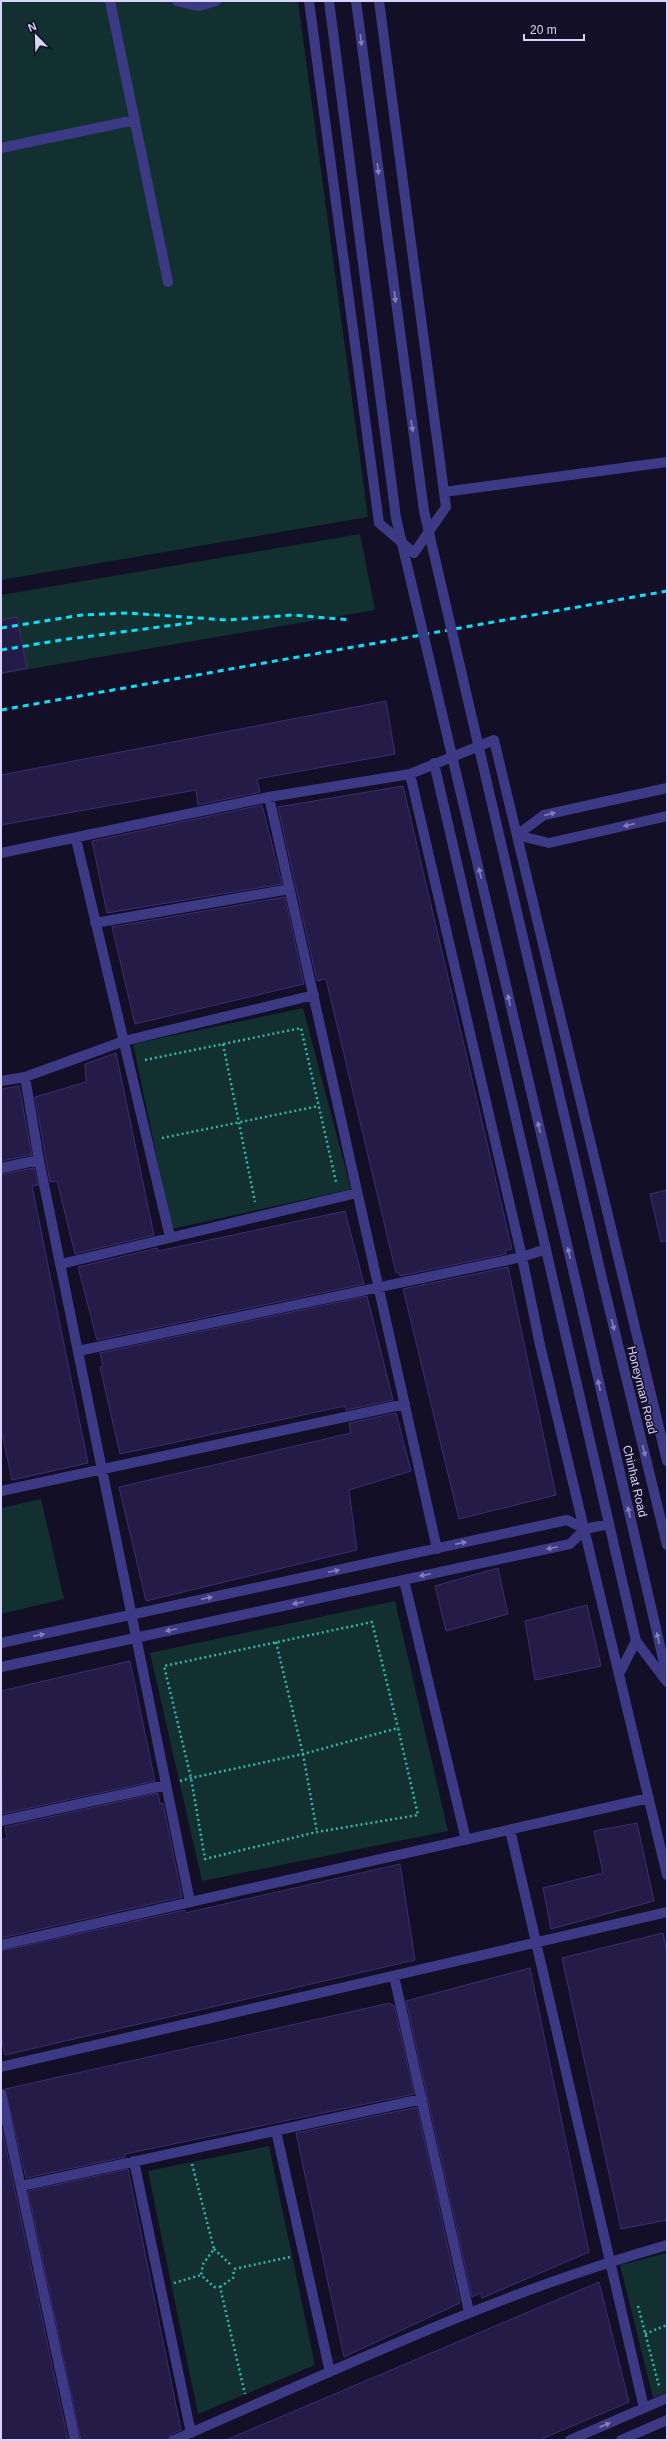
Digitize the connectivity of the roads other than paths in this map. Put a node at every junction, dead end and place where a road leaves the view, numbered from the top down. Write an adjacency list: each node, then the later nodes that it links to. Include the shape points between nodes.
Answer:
1 (110, 1): 8 (street)
2 (177, 1): 3 (street, via 199,6)
3 (216, 1)
4 (309, 1): 12 (street, via 379,523 414,553 446,507)
5 (329, 1): 52 (street, Chinhat Road, one-way to 5, bridge, via 396,518)
6 (356, 1): 43 (street, Honeyman Road, one-way to 43, bridge, via 424,511 604,1287)
7 (379, 1): 12 (street)
8 (135, 120): 9 (street); 10 (street)
9 (1, 148)
10 (168, 282)
11 (667, 462): 12 (street)
12 (444, 492)
13 (434, 763): 14 (street); 18 (street, via 494,740); 31 (street)
14 (410, 774): 16 (street); 32 (street)
15 (667, 788): 18 (street, one-way to 15, via 544,815)
16 (269, 797): 19 (street); 21 (street)
17 (667, 816): 18 (street, one-way to 18, via 549,843)
18 (518, 835): 37 (street)
19 (76, 839): 20 (street); 22 (street)
20 (1, 853)
21 (290, 889): 22 (street); 23 (street)
22 (96, 923): 24 (street)
23 (314, 995): 24 (street); 29 (street)
24 (124, 1041): 25 (street); 30 (street)
25 (25, 1077): 26 (street); 27 (street)
26 (1, 1081)
27 (39, 1160): 28 (street); 33 (street)
28 (1, 1168)
29 (357, 1193): 30 (street); 34 (street)
30 (170, 1237): 33 (street)
31 (546, 1249): 32 (street); 41 (street)
32 (522, 1257): 34 (street); 42 (street, via 540,1345)
33 (61, 1264): 35 (street)
34 (378, 1287): 35 (street); 36 (street)
35 (78, 1351): 39 (street)
36 (405, 1404): 39 (street); 44 (street)
37 (662, 1421): 38 (street)
38 (667, 1461)
39 (102, 1470): 40 (street); 46 (street)
40 (1, 1492)
41 (609, 1524): 42 (street); 48 (street)
42 (585, 1529): 44 (street, one-way to 42, via 567,1520); 45 (street, one-way to 45, via 570,1544); 51 (street)
43 (667, 1545)
44 (437, 1549): 46 (street, one-way to 44)
45 (404, 1580): 47 (street, one-way to 47); 58 (street)
46 (131, 1615): 47 (street); 49 (street, one-way to 46)
47 (136, 1638): 50 (street); 54 (street)
48 (636, 1641): 51 (street); 53 (street)
49 (1, 1643)
50 (1, 1667)
51 (619, 1674): 55 (street)
52 (667, 1676)
53 (667, 1682)
54 (166, 1785): 56 (street); 60 (street)
55 (649, 1798): 57 (street); 59 (street)
56 (1, 1821)
57 (510, 1830): 58 (street); 62 (street)
58 (466, 1840): 60 (street)
59 (667, 1875)
60 (190, 1902): 63 (street)
61 (667, 1912): 62 (street)
62 (537, 1942): 64 (street); 72 (street)
63 (1, 1945)
64 (394, 1976): 65 (street); 67 (street)
65 (1, 2067)
66 (1, 2094): 70 (street)
67 (422, 2099): 68 (street); 73 (street)
68 (276, 2131): 69 (street); 74 (street)
69 (134, 2161): 70 (street); 78 (street)
70 (20, 2186): 79 (street)
71 (667, 2245): 72 (street)
72 (611, 2261): 73 (street); 76 (street)
73 (470, 2312): 74 (street)
74 (330, 2372): 78 (street)
75 (667, 2398): 76 (street)
76 (644, 2408): 81 (street, one-way to 76)
77 (667, 2420): 82 (street)
78 (191, 2433): 80 (street)
79 (75, 2440)
80 (174, 2440)
81 (570, 2440)
82 (621, 2440)

